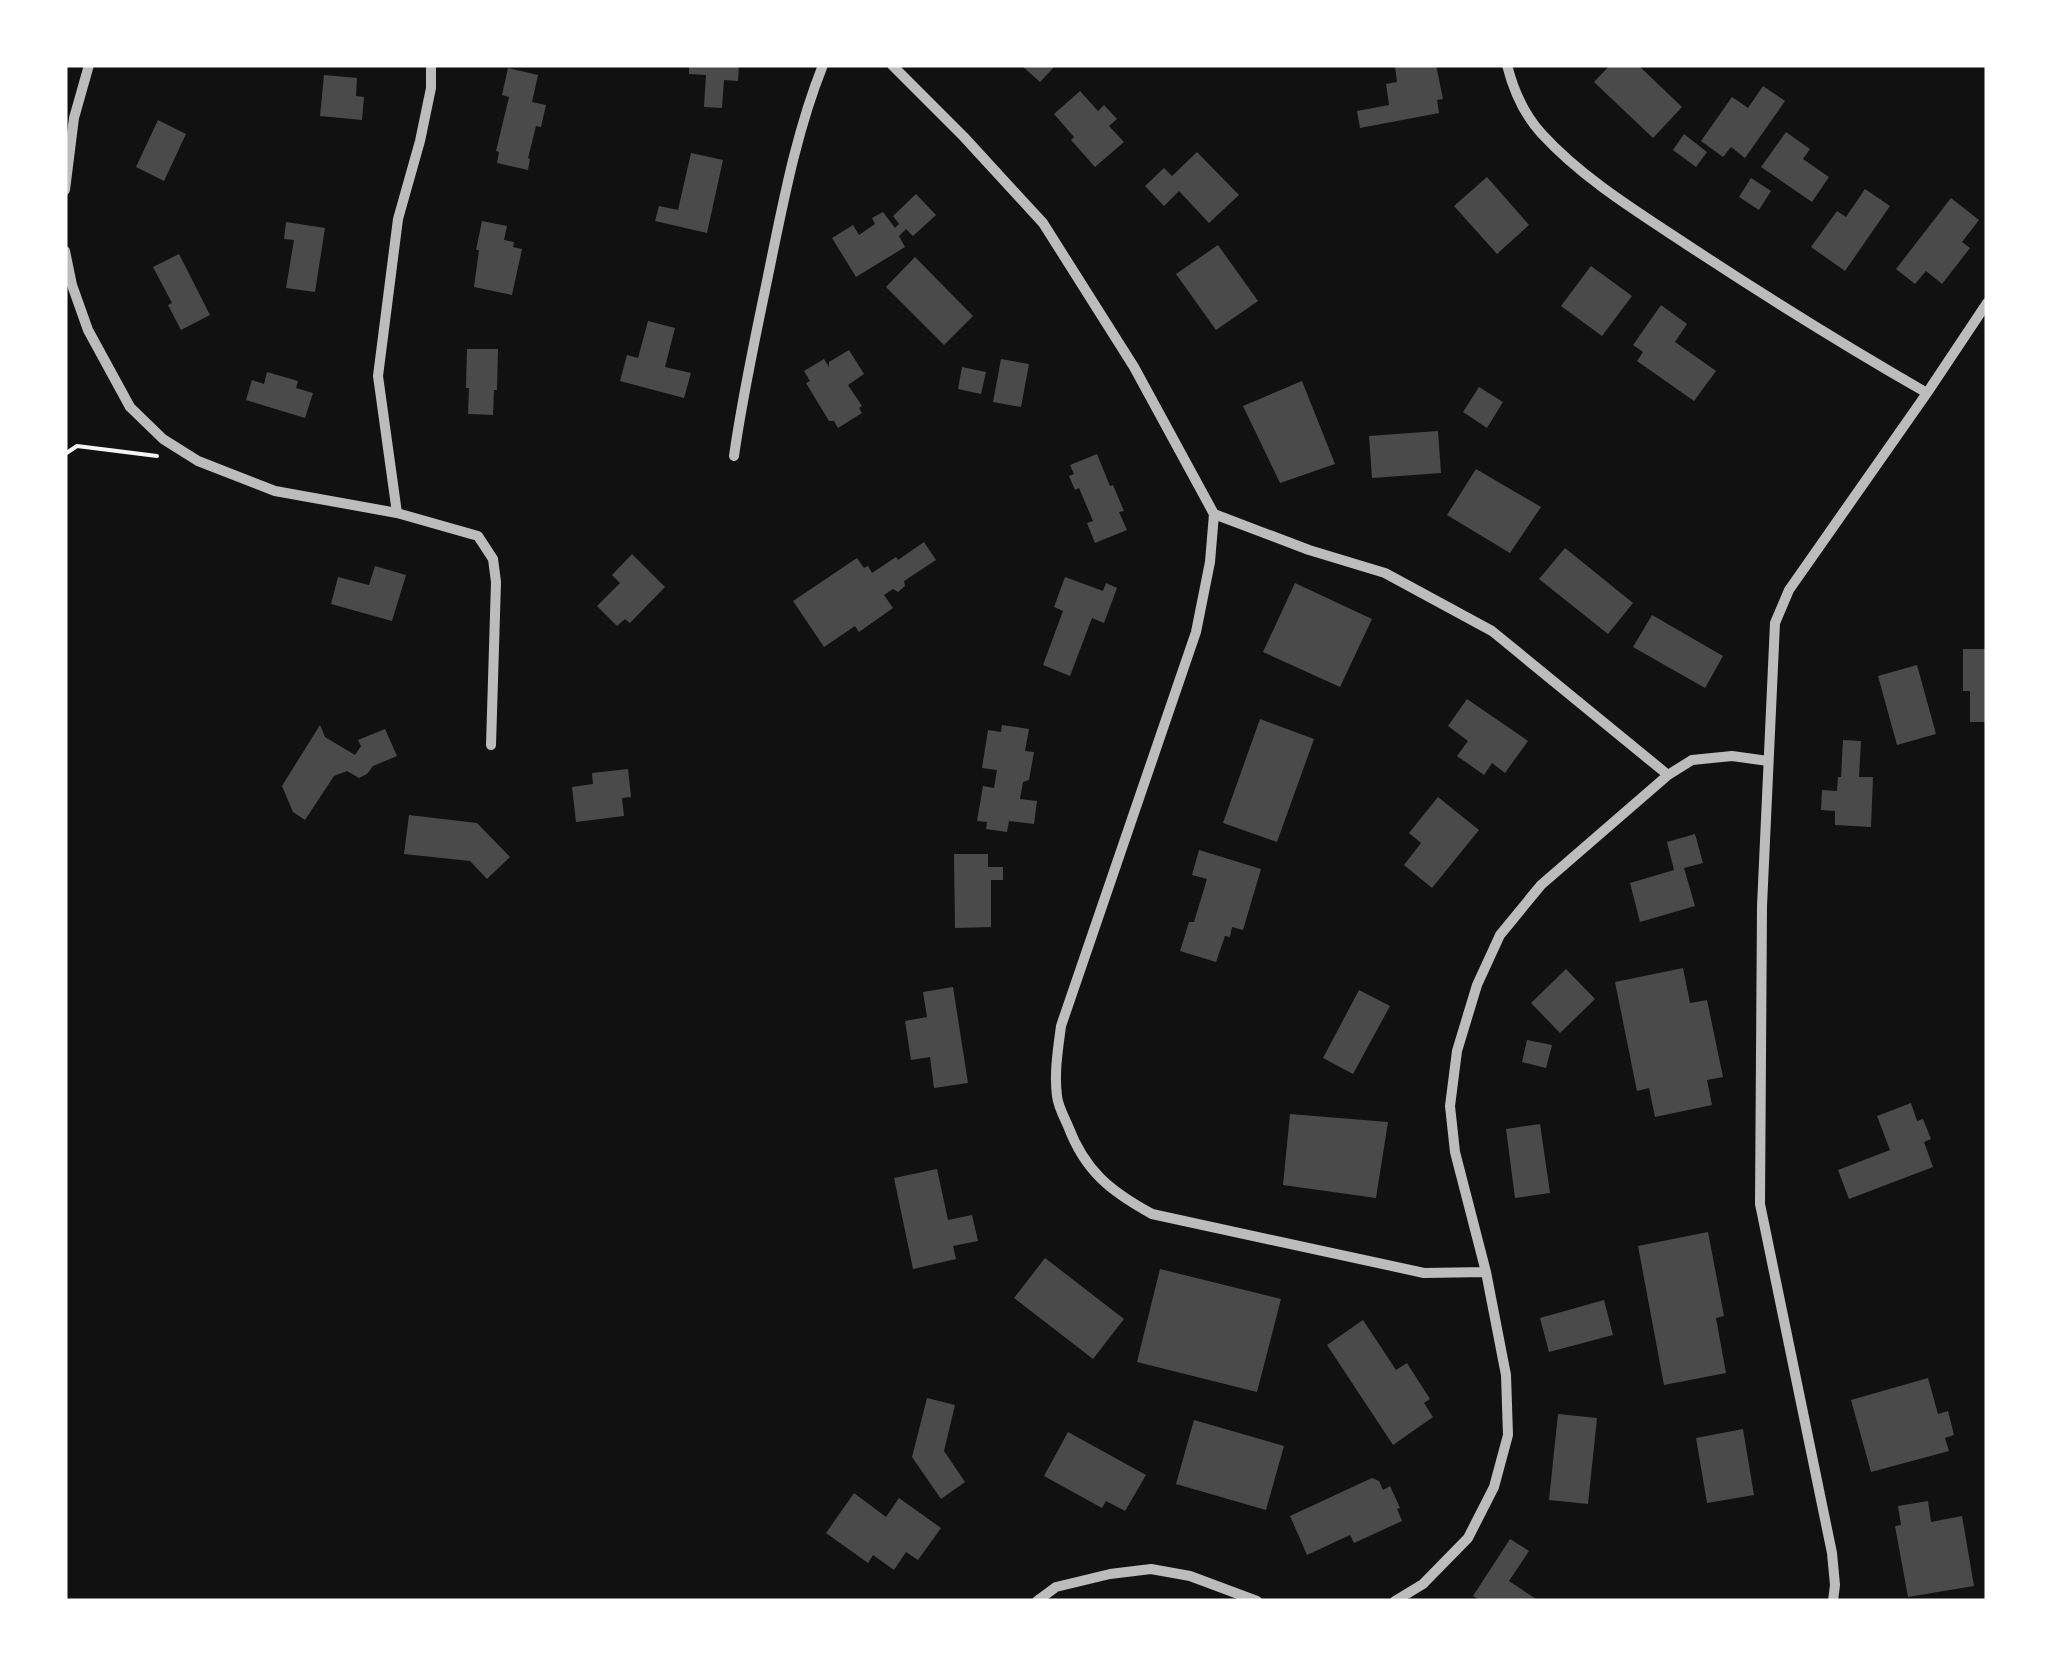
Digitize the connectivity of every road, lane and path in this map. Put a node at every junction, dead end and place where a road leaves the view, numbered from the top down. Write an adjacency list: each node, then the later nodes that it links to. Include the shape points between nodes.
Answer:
1 (89, 65): 6 (street)
2 (430, 65): 13 (street, via 432,88 398,219 378,376)
3 (823, 65): 12 (street, via 764,296)
4 (892, 65): 14 (street, via 1043,222 1134,367)
5 (1506, 65): 9 (street, via 1538,130 1616,198)
6 (65, 190)
7 (65, 251): 13 (street, via 88,330 130,408 163,439 274,491)
8 (1987, 302): 9 (street)
9 (1927, 394): 16 (street, via 1789,590 1775,623)
10 (65, 454): 11 (path, via 76,446)
11 (164, 456)
12 (734, 456)
13 (397, 513): 15 (street, via 478,536 492,559)
14 (1214, 514): 17 (street, via 1385,573 1492,632); 18 (street, via 1196,632 1061,1026 1057,1099 1072,1138 1099,1178 1152,1214 1424,1272)
15 (491, 745)
16 (1768, 761): 17 (street, via 1692,760); 22 (street, via 1760,1204 1832,1553)
17 (1668, 775): 18 (street, via 1541,885 1500,935 1478,985 1457,1051 1450,1106)
18 (1486, 1272): 21 (street, via 1507,1390 1508,1436 1494,1487 1468,1538 1423,1584)
19 (1038, 1601): 20 (street, via 1056,1587 1151,1569)
20 (1257, 1601)
21 (1395, 1601)
22 (1833, 1601)

